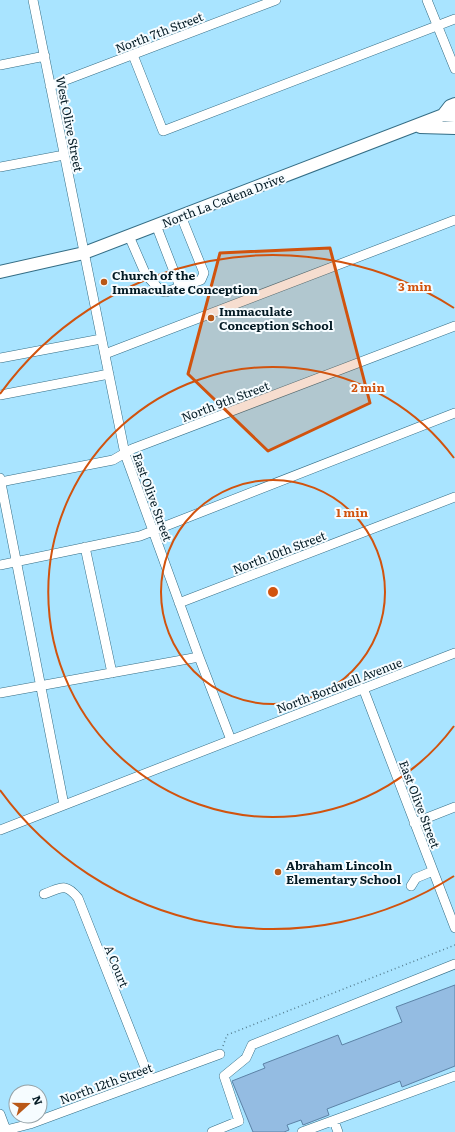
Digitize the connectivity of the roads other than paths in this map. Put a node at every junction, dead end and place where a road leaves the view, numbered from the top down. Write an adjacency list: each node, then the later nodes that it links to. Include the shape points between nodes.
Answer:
1 (33, 0): 6 (street, West Olive Street)
2 (276, 0): 7 (street, North 7th Street)
3 (427, 0): 5 (street)
4 (455, 19): 5 (street)
5 (437, 26): 7 (street, via 163,131); 9 (street)
6 (45, 56): 8 (street); 10 (street, West Olive Street)
7 (133, 56): 10 (street, North 7th Street)
8 (0, 65)
9 (455, 69)
10 (50, 86): 14 (street, West Olive Street)
11 (454, 106): 12 (main road, North La Cadena Drive, via 443,115)
12 (413, 127): 13 (main road); 16 (main road, North La Cadena Drive)
13 (455, 128)
14 (64, 155): 15 (street); 20 (street, West Olive Street)
15 (0, 167)
16 (181, 216): 18 (main road, North La Cadena Drive); 22 (street, via 204,273 201,280)
17 (455, 220): 25 (street)
18 (156, 226): 19 (main road, North La Cadena Drive); 22 (street)
19 (129, 236): 20 (main road, North La Cadena Drive); 22 (street, via 146,276 161,291 166,292)
20 (84, 253): 21 (main road, North La Cadena Drive); 24 (street, East Olive Street)
21 (0, 272)
22 (180, 287)
23 (455, 326): 30 (street, North 9th Street, via 132,449)
24 (101, 340): 25 (street, East Olive Street); 26 (street)
25 (105, 354): 27 (street, East Olive Street)
26 (0, 358)
27 (109, 374): 28 (street); 30 (street, East Olive Street)
28 (0, 394)
29 (455, 413): 33 (street)
30 (125, 454): 31 (street, North 9th Street, via 113,460); 33 (street, East Olive Street)
31 (0, 481): 35 (street)
32 (455, 497): 37 (street, North 10th Street)
33 (153, 531): 34 (street); 37 (street, East Olive Street)
34 (85, 548): 35 (street); 40 (street)
35 (16, 562): 36 (street); 41 (street)
36 (0, 565)
37 (179, 603): 39 (street, East Olive Street)
38 (455, 653): 42 (street, North Bordwell Avenue)
39 (198, 657): 40 (street); 44 (street, East Olive Street)
40 (112, 673): 41 (street)
41 (41, 686): 43 (street); 45 (street)
42 (363, 688): 44 (street, North Bordwell Avenue); 47 (street, East Olive Street)
43 (0, 693)
44 (231, 740): 45 (street, North Bordwell Avenue)
45 (64, 805): 48 (street, North Bordwell Avenue)
46 (455, 807): 47 (street)
47 (414, 823): 49 (street, East Olive Street)
48 (0, 830)
49 (433, 871): 50 (street, via 416,878); 52 (street, East Olive Street)
50 (411, 886)
51 (44, 894): 56 (street, A Court, via 63,887 70,889 78,898)
52 (455, 928)
53 (455, 964): 60 (street, via 252,1045 246,1058 224,1076 239,1122)
54 (220, 1054): 56 (street, North 12th Street)
55 (455, 1076): 58 (street)
56 (150, 1080): 59 (street, North 12th Street, via 30,1124)
57 (0, 1114): 59 (street)
58 (334, 1121): 61 (street); 62 (street)
59 (3, 1129)
60 (212, 1132)
61 (302, 1132)
62 (338, 1132)

